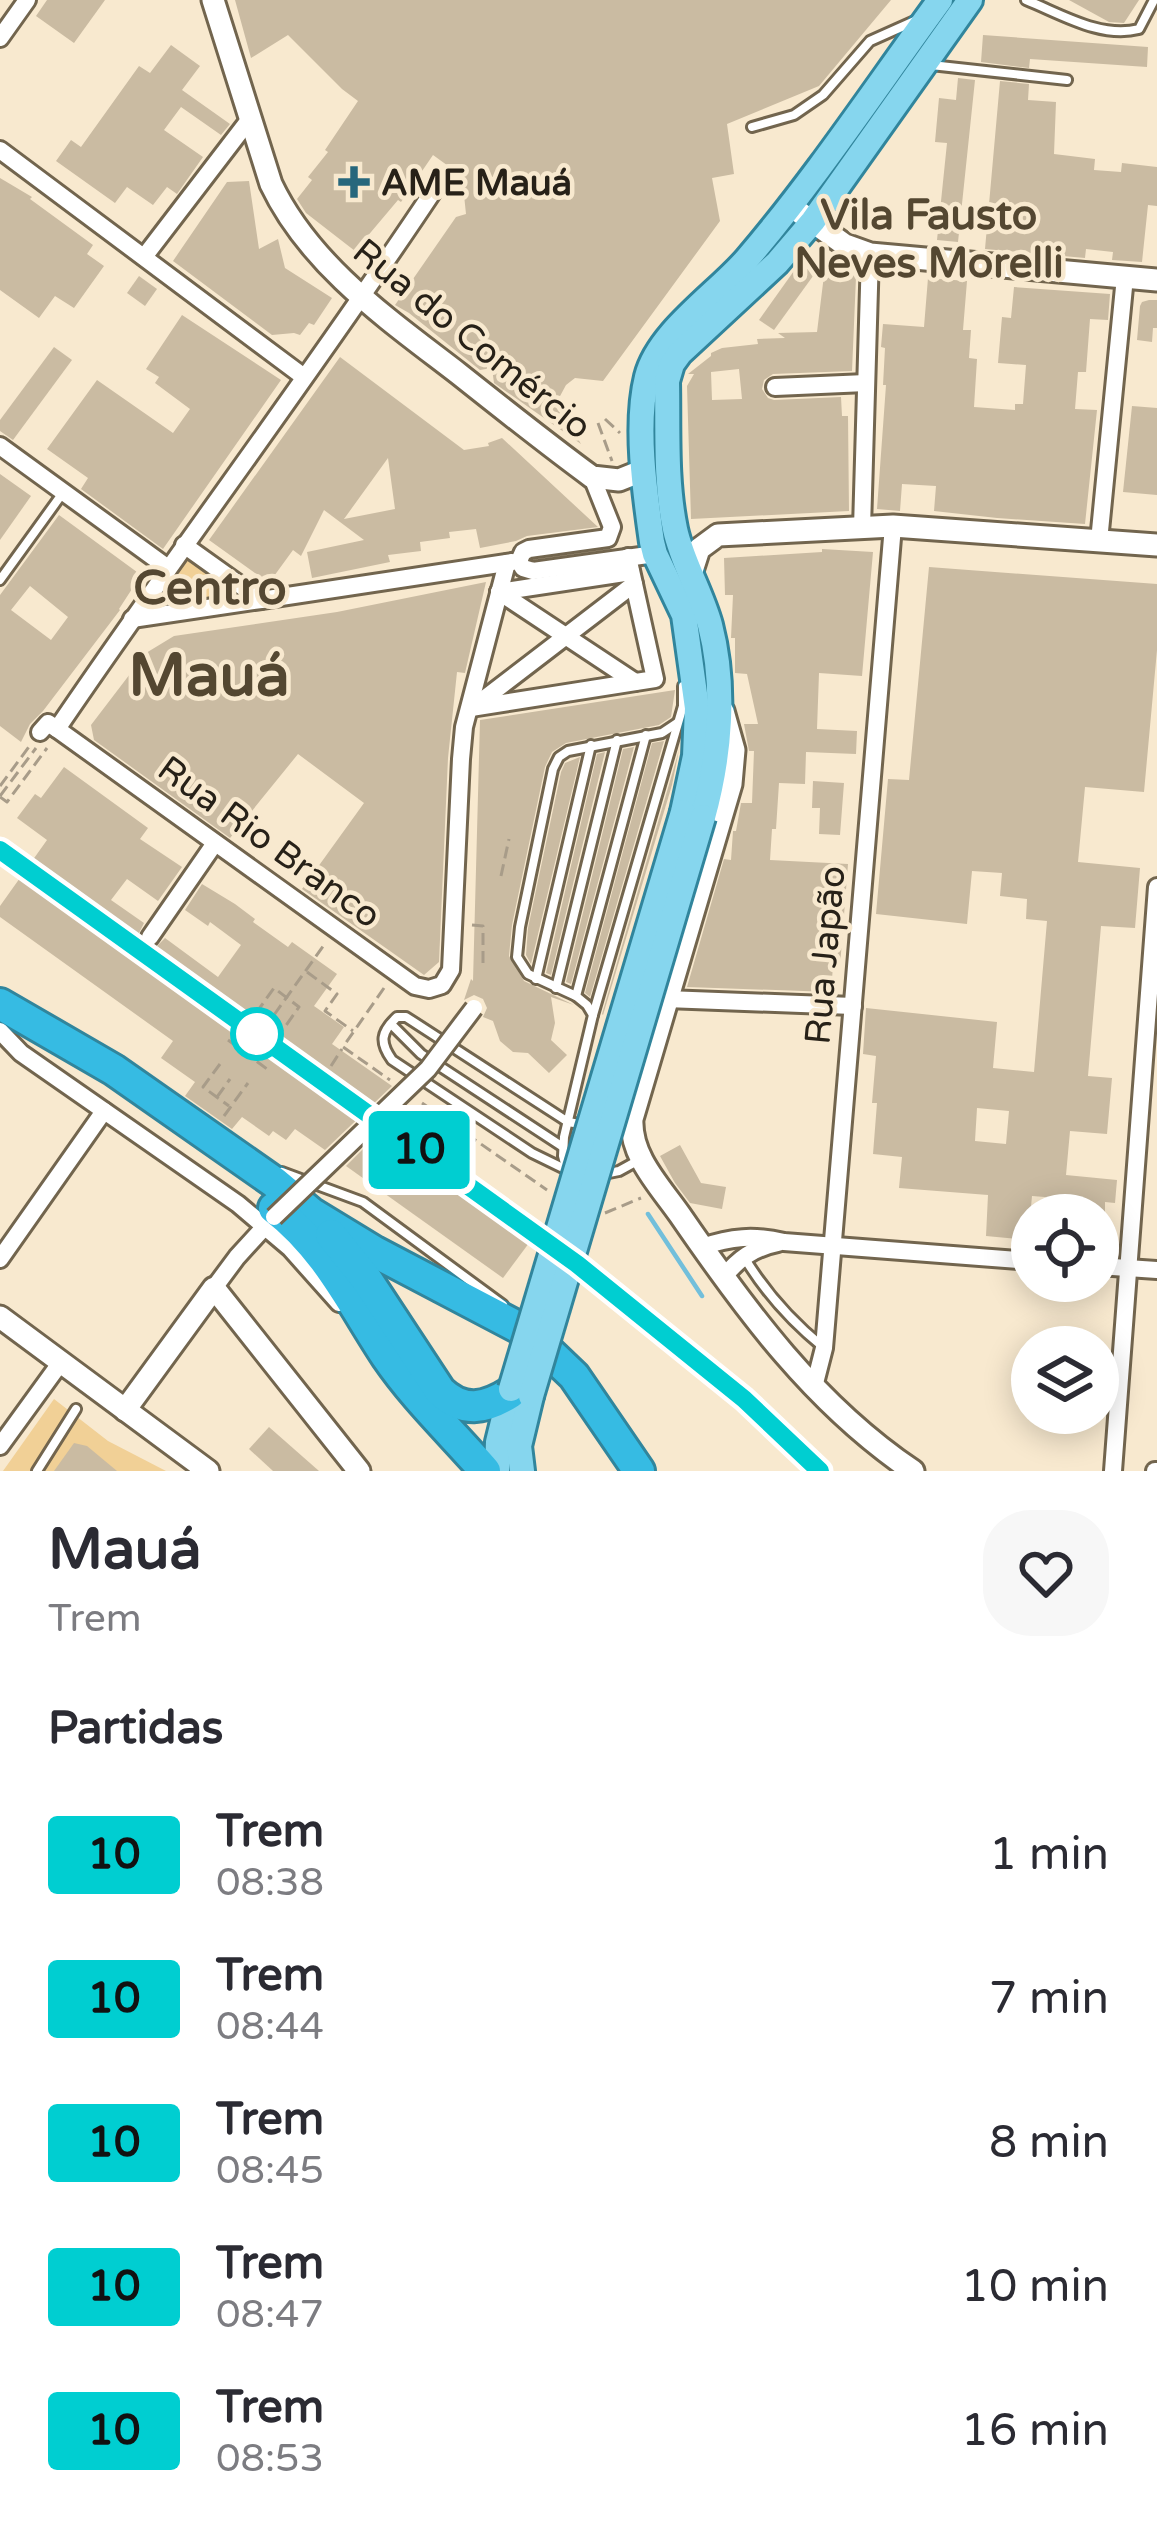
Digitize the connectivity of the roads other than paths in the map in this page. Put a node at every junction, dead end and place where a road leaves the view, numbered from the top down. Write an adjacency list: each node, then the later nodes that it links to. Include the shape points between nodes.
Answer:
1 (28, 0): 7 (street)
2 (213, 0): 10 (main road, Rua do Comércio)
3 (970, 0): 8 (main road)
4 (1026, 0): 5 (lane, via 1122,33 1139,29)
5 (1154, 0)
6 (934, 7): 11 (main road, via 938,30 887,101); 12 (lane, via 870,40 823,95 794,115); 15 (main road)
7 (0, 38)
8 (924, 64): 9 (lane); 11 (main road)
9 (1067, 80)
10 (249, 120): 18 (street); 21 (main road, Rua do Comércio, via 284,212)
11 (883, 121): 16 (main road)
12 (752, 127)
13 (0, 150): 18 (street)
14 (432, 193): 21 (street)
15 (790, 205): 16 (main road); 26 (main road, via 659,352 647,374)
16 (813, 221): 17 (main road); 38 (main road, via 672,364 671,504)
17 (869, 254): 19 (main road); 23 (street)
18 (144, 257): 22 (street)
19 (1125, 277): 20 (main road); 31 (street)
20 (1157, 280)
21 (362, 298): 22 (street); 27 (main road, Rua do Comércio)
22 (304, 377): 32 (street)
23 (866, 383): 24 (street); 30 (street)
24 (775, 388)
25 (0, 446): 28 (street)
26 (644, 470): 27 (main road, Rua do Comércio, via 619,480); 34 (main road)
27 (592, 477): 35 (street, via 608,538 529,549)
28 (63, 492): 36 (street); 39 (lane)
29 (893, 526): 30 (main road); 31 (main road); 61 (street, Rua Japão)
30 (862, 528): 38 (main road, via 718,535 700,549)
31 (1099, 541): 33 (main road)
32 (184, 545): 36 (street); 41 (street)
33 (1157, 545)
34 (655, 554): 37 (street); 43 (main road)
35 (513, 562): 37 (street, via 533,571); 40 (street); 41 (street)
36 (167, 568): 42 (street)
37 (631, 571): 40 (street); 44 (street); 45 (street, via 655,679)
38 (691, 574): 46 (main road, via 709,622)
39 (0, 580)
40 (500, 592): 44 (street); 47 (street)
41 (261, 600): 42 (street)
42 (132, 619): 53 (street, Rua Rio Branco, via 49,734)
43 (688, 631): 48 (lane); 52 (main road, via 697,708)
44 (566, 637): 45 (street); 47 (street)
45 (633, 689): 47 (street)
46 (718, 694): 52 (main road, via 718,743); 59 (main road, via 734,766)
47 (471, 708): 53 (street, Rua Rio Branco, via 460,759 451,970 442,985 415,986)
48 (677, 723): 49 (lane); 63 (lane)
49 (646, 735): 50 (lane); 58 (lane)
50 (617, 740): 51 (lane); 57 (lane)
51 (591, 745): 56 (lane); 56 (lane, via 568,751 553,769 517,943 522,969)
52 (693, 815): 69 (main road, bridge); 93 (main road, bridge)
53 (215, 843): 55 (street)
54 (1157, 887): 66 (street)
55 (149, 937)
56 (536, 979): 57 (lane)
57 (556, 988): 58 (lane)
58 (576, 996): 63 (lane)
59 (666, 999): 61 (street); 69 (main road, via 632,1119)
60 (0, 1004): 72 (highway, via 114,1070)
61 (853, 1006): 77 (street, Rua Japão)
62 (474, 1008): 75 (street, bridge, via 428,1070)
63 (593, 1015): 68 (lane)
64 (391, 1024): 68 (lane, via 406,1017); 70 (lane, via 421,1054); 73 (lane, via 382,1044 392,1060)
65 (0, 1028): 67 (street, via 21,1053); 90 (highway, via 118,1093 286,1216 331,1265)
66 (1151, 1052): 83 (street)
67 (104, 1112): 75 (street); 80 (street)
68 (568, 1122): 69 (lane); 70 (lane)
69 (621, 1131): 71 (main road); 93 (main road, bridge)
70 (563, 1147): 73 (lane)
71 (641, 1159): 73 (lane, via 619,1172); 78 (main road)
72 (246, 1162): 74 (highway); 88 (lane, via 362,1202 498,1300)
73 (567, 1171)
74 (310, 1213): 88 (highway); 93 (highway, via 450,1401 480,1408)
75 (270, 1221): 86 (street); 90 (street)
76 (784, 1242): 77 (street); 78 (street, via 740,1237); 79 (street)
77 (832, 1246): 81 (street); 89 (street, Rua Japão)
78 (702, 1247): 85 (main road)
79 (744, 1257): 85 (street); 89 (lane, via 797,1327)
80 (0, 1259)
81 (1011, 1259)
82 (1119, 1267): 83 (street)
83 (1128, 1268): 84 (street); 105 (street)
84 (1157, 1270)
85 (723, 1279): 92 (main road)
86 (214, 1288): 95 (main road); 99 (main road)
87 (0, 1317): 91 (main road)
88 (512, 1323): 103 (highway, via 574,1376)
89 (824, 1348): 92 (street, Rua Japão)
90 (389, 1360): 100 (highway)
91 (61, 1362): 95 (main road); 96 (street)
92 (814, 1388): 104 (main road)
93 (517, 1393): 101 (main road, via 498,1442); 102 (main road)
94 (76, 1409): 98 (lane)
95 (124, 1410): 97 (main road)
96 (0, 1446)
97 (194, 1467)
98 (37, 1471)
99 (359, 1471)
100 (485, 1471)
101 (497, 1471)
102 (522, 1471)
103 (639, 1471)
104 (913, 1471)
105 (1114, 1471)

